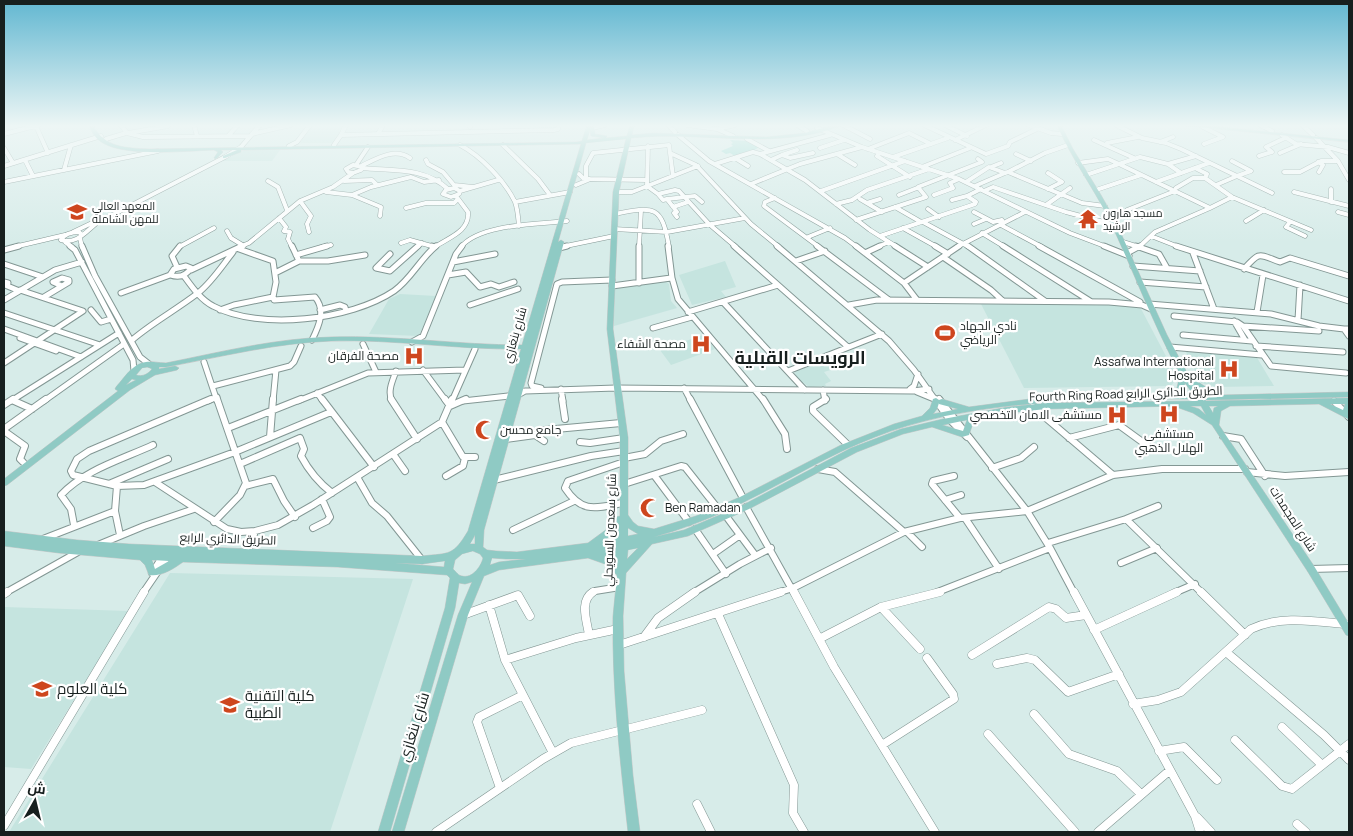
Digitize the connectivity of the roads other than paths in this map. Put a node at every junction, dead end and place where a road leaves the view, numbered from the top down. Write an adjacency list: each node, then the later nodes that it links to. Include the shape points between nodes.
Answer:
1 (27, 164): 61 (street)
2 (66, 164): 49 (street)
3 (90, 164): 49 (street)
4 (204, 164): 171 (street)
5 (212, 164): 172 (street, via 98,223)
6 (367, 164): 42 (street)
7 (428, 164): 47 (street)
8 (483, 164): 71 (street)
9 (523, 164): 107 (street)
10 (577, 164): 100 (main road, شارع بنغازي)
11 (581, 164): 57 (main road, شارع بنغازي)
12 (588, 164): 68 (street, via 584,175)
13 (622, 164): 72 (main road)
14 (647, 164): 73 (street)
15 (672, 164): 62 (street)
16 (694, 164): 39 (street)
17 (702, 164): 39 (street)
18 (715, 164): 80 (street)
19 (745, 164): 40 (street)
20 (780, 164): 45 (street)
21 (802, 164): 45 (street)
22 (889, 164): 41 (street)
23 (897, 164): 41 (street)
24 (914, 164): 43 (street)
25 (930, 164): 43 (street)
26 (977, 164): 58 (street)
27 (998, 164): 44 (street)
28 (1024, 164): 50 (street)
29 (1079, 164): 59 (main road, شارع المجمدات)
30 (1119, 164): 59 (street); 60 (street)
31 (1168, 164): 55 (street)
32 (1206, 164): 46 (street)
33 (1211, 164): 63 (street)
34 (1238, 164): 63 (street, via 1251,171)
35 (1314, 164): 51 (street, via 1300,172)
36 (1322, 164): 52 (street)
37 (1340, 164): 74 (street)
38 (356, 165): 42 (street); 53 (street, via 346,169)
39 (697, 166): 62 (street); 147 (street)
40 (748, 166)
41 (892, 166): 64 (street); 99 (street)
42 (362, 167): 53 (street); 56 (street)
43 (922, 167): 48 (street)
44 (991, 167): 50 (street); 78 (street)
45 (788, 168): 80 (street); 99 (street)
46 (1195, 168): 55 (street); 67 (street, via 1207,174)
47 (439, 169): 56 (street); 88 (street, via 454,185)
48 (930, 169): 58 (street); 64 (street)
49 (64, 170): 61 (street)
50 (1007, 172): 66 (street); 92 (street)
51 (1284, 172)
52 (1319, 172)
53 (353, 173): 76 (street)
54 (1048, 173): 92 (street, via 1062,182)
55 (1181, 173): 65 (street)
56 (425, 174): 70 (street)
57 (579, 174): 68 (street); 83 (main road, شارع بنغازي)
58 (949, 175): 69 (street); 89 (street)
59 (1086, 175): 95 (main road, شارع المجمدات)
60 (1141, 175): 79 (street); 95 (street)
61 (33, 176): 77 (street)
62 (674, 176): 85 (street)
63 (1236, 176): 84 (street); 103 (street)
64 (910, 177): 124 (street, via 867,190 852,200)
65 (1171, 177): 79 (street); 81 (street)
66 (993, 178): 86 (street); 87 (street, via 999,182)
67 (1205, 178): 81 (street, via 1193,178); 84 (street)
68 (588, 179): 72 (street); 83 (street)
69 (959, 179): 78 (street); 109 (street, via 950,183 953,188)
70 (439, 180): 82 (street, via 423,182 411,176); 91 (street)
71 (498, 180): 88 (street); 120 (street)
72 (618, 180): 73 (street); 101 (main road)
73 (646, 180): 85 (street)
74 (1349, 180)
75 (268, 181): 133 (street, via 278,187)
76 (344, 181): 82 (street, via 372,180); 97 (street)
77 (4, 182)
78 (966, 182): 86 (street)
79 (1156, 182): 96 (street)
80 (751, 184): 113 (street)
81 (1185, 184): 96 (street)
82 (377, 185): 106 (street)
83 (576, 185): 151 (main road, شارع بنغازي)
84 (1216, 185): 111 (street)
85 (647, 186): 101 (street, via 631,192); 104 (street)
86 (974, 186): 94 (street)
87 (993, 186): 94 (street); 125 (street)
88 (473, 187): 98 (street)
89 (917, 188): 108 (street); 129 (street, via 926,196)
90 (1070, 188): 105 (street)
91 (448, 189): 98 (street); 112 (street, via 444,195)
92 (1048, 189): 105 (street)
93 (1331, 189): 122 (street)
94 (982, 190): 110 (street); 136 (street)
95 (1096, 190): 126 (main road, شارع المجمدات)
96 (1176, 190): 131 (street); 145 (street, via 1127,210 1125,214)
97 (322, 191): 106 (street); 119 (street)
98 (460, 191): 112 (street)
99 (821, 191): 124 (street)
100 (570, 192): 107 (street); 151 (main road, شارع بنغازي)
101 (616, 192): 140 (main road, شارع سعدون السويحلي)
102 (1294, 192): 122 (street)
103 (1272, 193)
104 (658, 194): 114 (street, via 663,200); 117 (street, via 677,190)
105 (1060, 194): 125 (street); 126 (street, via 1082,203)
106 (352, 195): 142 (street, via 382,208)
107 (550, 195): 120 (street)
108 (898, 195)
109 (934, 195)
110 (967, 196): 118 (street); 143 (street, via 976,203)
111 (1232, 197): 131 (street); 135 (street)
112 (457, 198): 130 (street, via 454,203 426,203); 184 (street, via 468,212 467,221 458,233)
113 (775, 198): 161 (street); 176 (street, via 765,202 764,206)
114 (667, 199): 117 (street); 128 (street)
115 (860, 199): 123 (street)
116 (880, 199): 123 (street)
117 (687, 200): 121 (street, via 696,196); 128 (street); 154 (street)
118 (952, 200)
119 (300, 201): 133 (street); 166 (street, via 311,216 306,224)
120 (515, 202): 158 (street)
121 (702, 202)
122 (1331, 202): 127 (street)
123 (867, 203): 137 (street)
124 (836, 204): 149 (street)
125 (1046, 205): 157 (street)
126 (1105, 206): 145 (main road, شارع المجمدات)
127 (1349, 206)
128 (673, 207): 144 (street, via 678,212 674,213)
129 (895, 207): 137 (street); 152 (street)
130 (406, 208)
131 (1210, 208): 174 (street)
132 (928, 209): 143 (street)
133 (287, 210): 146 (street)
134 (641, 210): 140 (street); 163 (street); 167 (street, via 657,213)
135 (1264, 210): 150 (street); 153 (street)
136 (1023, 211): 148 (street, via 998,222); 156 (street); 194 (street, via 1070,233)
137 (882, 212): 149 (street)
138 (974, 212): 148 (street)
139 (1338, 212): 141 (street)
140 (615, 214): 169 (main road, شارع سعدون السويحلي)
141 (1349, 215)
142 (380, 216)
143 (939, 216): 152 (street)
144 (677, 217)
145 (1111, 217): 157 (main road, شارع المجمدات)
146 (278, 218): 186 (street); 195 (street, via 286,227 284,231 290,232 288,239)
147 (745, 218): 154 (street); 200 (street)
148 (986, 219): 155 (street)
149 (856, 220): 173 (street)
150 (1246, 221)
151 (564, 222): 158 (street); 187 (main road, شارع بنغازي); 202 (main road, شارع بنغازي)
152 (922, 222): 162 (street); 182 (street)
153 (1290, 222): 159 (street); 168 (street, via 1285,226)
154 (709, 224): 167 (street); 226 (street)
155 (974, 224)
156 (1001, 225): 170 (street); 247 (street)
157 (1115, 225): 179 (main road, شارع المجمدات)
158 (519, 226): 201 (street, via 490,230 475,236 461,246)
159 (1304, 227): 164 (street); 168 (street)
160 (214, 228): 205 (street, via 175,250 172,256)
161 (830, 228): 176 (street); 190 (street)
162 (903, 228): 173 (street); 197 (street)
163 (640, 229): 167 (street); 169 (street); 223 (street)
164 (1311, 230)
165 (228, 231): 186 (street)
166 (309, 232)
167 (667, 232): 219 (street)
168 (1296, 232): 175 (street)
169 (614, 233): 187 (street); 222 (main road, شارع سعدون السويحلي)
170 (982, 233): 182 (street); 246 (street)
171 (69, 234): 172 (street, via 79,232); 177 (street, via 61,239); 188 (street)
172 (81, 236): 177 (street); 198 (street)
173 (880, 236): 178 (street)
174 (1151, 236): 185 (street); 191 (street)
175 (1305, 236)
176 (808, 237): 189 (street)
177 (64, 242): 188 (street); 198 (street)
178 (889, 242): 190 (street); 207 (street)
179 (1123, 242): 185 (street); 194 (main road, شارع المجمدات)
180 (401, 243): 181 (street, via 408,240)
181 (422, 243): 184 (street); 192 (street, via 390,271 376,268)
182 (963, 243): 197 (street); 243 (street)
183 (332, 245): 195 (street)
184 (435, 247): 258 (street, via 392,292 346,311 340,306)
185 (1139, 247): 194 (street); 208 (street, via 1159,254)
186 (239, 248): 206 (street); 211 (street, via 272,260); 233 (street)
187 (559, 248): 202 (main road, شارع بنغازي)
188 (4, 251)
189 (825, 251): 200 (street); 239 (street)
190 (865, 253): 224 (street)
191 (1194, 253): 209 (street); 210 (street)
192 (390, 254)
193 (495, 254): 201 (street)
194 (1128, 254): 204 (main road, شارع المجمدات)
195 (296, 255): 199 (street)
196 (365, 255): 199 (street, via 328,261)
197 (945, 256): 207 (street); 242 (street)
198 (82, 260): 216 (street); 237 (street); 241 (street)
199 (299, 261): 211 (street)
200 (796, 261): 250 (street)
201 (453, 262): 213 (street)
202 (553, 262): 214 (main road, شارع بنغازي)
203 (4, 264): 216 (street)
204 (1133, 266): 208 (street); 221 (main road, شارع المجمدات)
205 (178, 268): 206 (street); 212 (street)
206 (189, 268): 217 (street)
207 (928, 268): 224 (street)
208 (1167, 268): 210 (street)
209 (1244, 269): 215 (street); 218 (street, via 1254,256 1260,255 1280,262 1290,258)
210 (1200, 271): 229 (street)
211 (275, 273): 236 (street, via 276,287)
212 (170, 275): 217 (street); 232 (street)
213 (448, 275): 220 (street, via 466,272 480,287); 273 (street)
214 (550, 275): 291 (main road, شارع بنغازي); 309 (main road, شارع بنغازي)
215 (1263, 275): 227 (street); 256 (street)
216 (42, 276): 231 (street)
217 (184, 276): 233 (street)
218 (1349, 276)
219 (671, 278): 223 (street); 259 (street, via 674,292)
220 (514, 282)
221 (1140, 282): 229 (street); 234 (main road, شارع المجمدات)
222 (612, 283): 223 (street); 311 (main road, شارع سعدون السويحلي, via 610,329); 316 (street, via 557,284 531,385)
223 (639, 283)
224 (904, 283): 240 (street)
225 (4, 284): 231 (street)
226 (778, 285): 245 (street); 287 (street)
227 (1300, 285): 244 (street); 262 (street)
228 (62, 286): 235 (street)
229 (1206, 287): 252 (street)
230 (518, 289): 249 (street)
231 (18, 290): 235 (street); 238 (street)
232 (121, 293)
233 (198, 293): 254 (street); 275 (street)
234 (1146, 296): 247 (street); 251 (main road, شارع المجمدات)
235 (44, 297): 255 (street)
236 (272, 297): 254 (street); 258 (street, via 278,300 315,297)
237 (108, 298): 241 (street); 275 (street)
238 (4, 299)
239 (889, 300): 240 (street); 250 (street)
240 (917, 300): 242 (street)
241 (101, 301): 253 (street); 261 (street)
242 (1003, 301): 243 (street)
243 (1045, 301): 246 (street)
244 (1349, 301)
245 (723, 302): 259 (street); 302 (street)
246 (1090, 302): 248 (street)
247 (1140, 302): 248 (street)
248 (1133, 303): 251 (street)
249 (470, 305)
250 (849, 305): 271 (street)
251 (1150, 306): 252 (street); 288 (main road, شارع المجمدات)
252 (1214, 309): 256 (street)
253 (91, 310): 255 (street); 261 (street, via 101,322)
254 (220, 310): 258 (street, via 265,320)
255 (83, 311): 267 (street)
256 (1257, 312): 262 (street)
257 (4, 313): 267 (street)
258 (320, 313): 276 (street, via 320,325)
259 (690, 314): 265 (street); 313 (street)
260 (1174, 316): 263 (street)
261 (111, 319): 270 (street)
262 (1298, 320): 266 (street)
263 (1234, 322): 264 (street); 277 (street)
264 (1243, 326): 269 (street); 281 (street)
265 (653, 328)
266 (1347, 329): 274 (street)
267 (55, 330): 278 (street); 284 (street)
268 (4, 331): 278 (street)
269 (1319, 331)
270 (119, 333): 282 (street); 284 (street)
271 (882, 334): 287 (street); 306 (street)
272 (1183, 335): 277 (street)
273 (422, 336): 279 (street); 280 (street)
274 (1349, 336)
275 (132, 340): 297 (street, via 140,357)
276 (312, 340): 279 (main road); 285 (main road)
277 (1245, 340): 281 (street)
278 (36, 342): 294 (street); 296 (street)
279 (412, 342): 280 (main road)
280 (426, 343): 290 (main road)
281 (1254, 343): 292 (street); 293 (street)
282 (124, 344): 303 (street, via 133,360); 336 (street)
283 (363, 344): 286 (main road); 289 (main road); 304 (street)
284 (100, 345): 294 (street)
285 (292, 345): 286 (main road); 295 (main road); 297 (main road, via 166,365)
286 (301, 346): 298 (street, via 292,364)
287 (848, 347): 302 (street)
288 (1170, 347): 293 (street); 308 (main road, شارع المجمدات)
289 (475, 349): 290 (main road); 300 (street)
290 (510, 349): 291 (main road)
291 (525, 350): 322 (main road, شارع بنغازي)
292 (1343, 352)
293 (1262, 355): 305 (street, via 1273,366)
294 (79, 358): 326 (street)
295 (204, 362): 307 (main road); 310 (street)
296 (4, 363)
297 (151, 364): 303 (main road, via 140,366); 307 (main road, via 156,368)
298 (276, 370): 310 (street); 338 (street)
299 (423, 370): 300 (street); 301 (street); 334 (street)
300 (465, 370): 334 (street)
301 (396, 371): 304 (street); 358 (street, via 390,397)
302 (788, 371): 317 (street)
303 (133, 372): 307 (main road, via 136,378); 374 (main road, via 119,388)
304 (376, 372): 320 (street)
305 (1346, 373)
306 (918, 374): 314 (street); 319 (street)
307 (149, 375): 393 (main road, via 127,388)
308 (1185, 376): 324 (main road, via 1180,389); 327 (main road, شارع المجمدات); 328 (main road, via 1207,391)
309 (522, 380): 315 (street, via 526,388); 322 (main road, شارع بنغازي)
310 (213, 386): 323 (street)
311 (616, 388): 312 (street); 316 (street); 346 (main road, شارع سعدون السويحلي)
312 (684, 388): 313 (street); 400 (street)
313 (754, 388): 317 (street); 365 (street, via 782,428)
314 (928, 388): 319 (street); 325 (street)
315 (540, 390): 316 (street); 322 (street)
316 (558, 390): 343 (street)
317 (805, 390): 318 (street)
318 (823, 390): 319 (street); 362 (street, via 826,400 813,407 813,411)
319 (909, 390): 325 (street)
320 (317, 393): 338 (street); 339 (street)
321 (1349, 394): 328 (main road, Fourth Ring Road الطريق الدائري الرابع)
322 (515, 395): 334 (street, via 467,399); 359 (main road, شارع بنغازي); 435 (main road, شارع بنغازي, via 472,532)
323 (217, 397): 349 (street); 390 (street, via 84,453 73,463 71,471)
324 (1165, 397): 327 (main road, Fourth Ring Road الطريق الدائري الرابع); 337 (main road, Fourth Ring Road الطريق الدائري الرابع, via 1033,401)
325 (936, 399): 337 (main road, via 957,407); 342 (street); 344 (main road, via 933,410)
326 (12, 400): 333 (street); 336 (street)
327 (1199, 400): 328 (main road, Fourth Ring Road الطريق الدائري الرابع); 332 (main road, Fourth Ring Road الطريق الدائري الرابع); 348 (main road, شارع المجمدات)
328 (1233, 400): 329 (main road, Fourth Ring Road الطريق الدائري الرابع); 348 (main road, via 1217,410)
329 (1315, 401): 330 (main road, Fourth Ring Road الطريق الدائري الرابع); 341 (main road)
330 (1334, 401): 331 (main road, Fourth Ring Road الطريق الدائري الرابع); 341 (street)
331 (1349, 401): 341 (main road)
332 (1173, 403): 335 (main road, Fourth Ring Road الطريق الدائري الرابع); 348 (main road, via 1196,411)
333 (4, 405)
334 (450, 406): 345 (street)
335 (1033, 407): 340 (main road, Fourth Ring Road الطريق الدائري الرابع); 357 (street)
336 (32, 409): 350 (street)
337 (976, 409): 342 (main road, Fourth Ring Road الطريق الدائري الرابع)
338 (273, 410): 349 (street); 355 (street)
339 (331, 412): 355 (street); 376 (street)
340 (988, 414): 342 (main road, Fourth Ring Road الطريق الدائري الرابع); 353 (main road, via 970,422)
341 (1348, 416)
342 (950, 417): 344 (main road, Fourth Ring Road الطريق الدائري الرابع); 347 (main road, Fourth Ring Road الطريق الدائري الرابع); 353 (street)
343 (565, 419)
344 (922, 419): 362 (main road, Fourth Ring Road الطريق الدائري الرابع)
345 (442, 422): 358 (street); 372 (street)
346 (621, 423): 351 (street); 356 (main road, شارع سعدون السويحلي)
347 (929, 424): 353 (main road); 371 (main road, Fourth Ring Road الطريق الدائري الرابع)
348 (1215, 424): 354 (main road, شارع المجمدات)
349 (228, 428): 367 (street)
350 (4, 430): 374 (street, via 25,446 20,459)
351 (545, 430)
352 (683, 434): 370 (street, via 661,442 645,454)
353 (965, 435): 377 (street)
354 (1223, 436): 379 (main road, شارع المجمدات); 387 (street, via 1241,440)
355 (270, 437): 367 (street)
356 (624, 438): 361 (street); 370 (main road, شارع سعدون السويحلي)
357 (1069, 438): 366 (street, via 1119,425); 384 (street)
358 (416, 439): 368 (street)
359 (506, 439): 360 (street, via 535,435); 391 (main road, شارع بنغازي)
360 (544, 441)
361 (580, 442)
362 (847, 444): 400 (main road, Fourth Ring Road الطريق الدائري الرابع)
363 (152, 445): 390 (street)
364 (1034, 446): 377 (street, via 1023,457)
365 (787, 449)
366 (1152, 449)
367 (235, 452): 375 (street); 392 (street)
368 (393, 454): 376 (street); 380 (street)
369 (475, 457): 372 (street)
370 (624, 457): 391 (street, via 591,456); 395 (main road, شارع سعدون السويحلي); 403 (street, via 568,481 565,488)
371 (838, 457): 378 (main road, Fourth Ring Road الطريق الدائري الرابع); 381 (street)
372 (465, 458): 385 (street, via 463,466)
373 (168, 459): 394 (street)
374 (24, 462): 389 (main road)
375 (240, 464): 397 (street); 398 (street, via 300,438 304,449 301,456 318,483)
376 (374, 467): 388 (street)
377 (992, 468): 410 (street)
378 (816, 469): 381 (street); 405 (main road, Fourth Ring Road الطريق الدائري الرابع)
379 (1246, 470): 384 (street, via 1156,468); 387 (street); 450 (main road, شارع المجمدات)
380 (405, 471)
381 (835, 472): 422 (street)
382 (1349, 472): 387 (street)
383 (654, 475): 395 (street); 408 (street, via 685,467); 417 (street)
384 (1113, 475): 410 (street)
385 (446, 476)
386 (954, 476): 402 (street, via 933,481)
387 (1265, 476)
388 (357, 477): 398 (street); 446 (street, via 372,503 387,516)
389 (4, 478)
390 (83, 479): 394 (street); 416 (street, via 61,495 71,509)
391 (494, 480): 436 (main road, شارع بنغازي, via 480,530)
392 (155, 482): 396 (street, via 135,487); 407 (street)
393 (4, 483)
394 (109, 484): 396 (street)
395 (624, 484): 406 (main road, شارع سعدون السويحلي)
396 (117, 486): 409 (street)
397 (245, 486): 412 (street, via 273,480); 415 (street)
398 (332, 493): 401 (street)
399 (961, 496): 402 (street)
400 (743, 498): 408 (main road, Fourth Ring Road الطريق الدائري الرابع)
401 (322, 499): 412 (street); 418 (street, via 330,518)
402 (945, 500): 413 (street)
403 (574, 501): 406 (street, via 592,509); 419 (street)
404 (1158, 506): 414 (street)
405 (746, 507): 411 (main road, Fourth Ring Road الطريق الدائري الرابع); 433 (street)
406 (623, 508): 421 (main road, via 629,525 636,530); 430 (main road, شارع سعدون السويحلي); 437 (main road, via 610,532)
407 (194, 509): 415 (street); 424 (street)
408 (720, 510): 417 (main road, Fourth Ring Road الطريق الدائري الرابع)
409 (115, 511): 416 (street); 424 (street)
410 (1027, 511): 413 (street); 431 (street)
411 (726, 516): 417 (main road, Fourth Ring Road الطريق الدائري الرابع); 425 (street)
412 (295, 517): 420 (street)
413 (963, 518): 422 (street); 448 (street)
414 (1126, 519): 431 (street); 434 (street)
415 (214, 522): 420 (street, via 233,531)
416 (74, 525): 426 (street)
417 (692, 526): 421 (main road, Fourth Ring Road الطريق الدائري الرابع); 428 (main road, Fourth Ring Road الطريق الدائري الرابع); 441 (street)
418 (313, 528)
419 (513, 530)
420 (256, 531): 439 (street)
421 (661, 532): 430 (main road, Fourth Ring Road الطريق الدائري الرابع)
422 (906, 532): 432 (street); 457 (street)
423 (4, 535): 426 (main road, الطريق الدائري الرابع)
424 (120, 535): 429 (street)
425 (740, 535): 441 (street); 442 (street)
426 (40, 540): 429 (main road, الطريق الدائري الرابع)
427 (4, 542): 438 (main road, الطريق الدائري الرابع)
428 (650, 542): 430 (main road, Fourth Ring Road الطريق الدائري الرابع); 455 (main road, via 634,557)
429 (98, 545): 440 (main road, الطريق الدائري الرابع)
430 (621, 545): 437 (main road, Fourth Ring Road الطريق الدائري الرابع); 455 (main road, شارع سعدون السويحلي)
431 (1049, 546): 448 (street); 464 (street)
432 (922, 547)
433 (771, 548): 442 (street); 457 (street)
434 (1157, 548): 447 (street); 456 (street)
435 (462, 549): 436 (main road, via 472,547); 444 (main road)
436 (482, 551): 437 (main road, Fourth Ring Road الطريق الدائري الرابع, via 521,556); 451 (main road, via 487,564)
437 (586, 551): 451 (main road, Fourth Ring Road الطريق الدائري الرابع, via 499,566); 455 (main road, via 608,561)
438 (78, 552): 443 (main road, الطريق الدائري الرابع); 458 (street)
439 (248, 552): 440 (main road, الطريق الدائري الرابع); 446 (main road, الطريق الدائري الرابع)
440 (167, 554): 443 (main road, الطريق الدائري الرابع); 445 (main road, الطريق الدائري الرابع); 452 (street)
441 (712, 554): 454 (street)
442 (755, 555): 454 (street)
443 (144, 557): 452 (main road)
444 (452, 557): 446 (main road, الطريق الدائري الرابع); 453 (main road, via 448,566)
445 (185, 558): 452 (main road); 453 (main road, الطريق الدائري الرابع)
446 (422, 560)
447 (1121, 564)
448 (999, 568): 460 (street, via 946,591)
449 (1349, 568): 450 (street)
450 (1311, 569): 465 (main road, شارع المجمدات)
451 (481, 573): 453 (main road, via 468,580); 462 (main road, شارع بنغازي)
452 (154, 574): 502 (street)
453 (452, 574): 503 (main road, شارع بنغازي, via 450,608)
454 (726, 574): 470 (street, via 658,618)
455 (620, 579): 466 (main road, شارع سعدون السويحلي); 468 (street, via 587,596 584,605)
456 (1194, 584): 467 (street); 469 (street)
457 (793, 588): 461 (street); 471 (street)
458 (4, 594)
459 (489, 605): 462 (street); 463 (street, via 518,595); 477 (street)
460 (881, 607): 471 (street); 473 (street)
461 (718, 614): 470 (street); 508 (street, via 794,784 793,813)
462 (463, 615): 504 (main road, شارع بنغازي)
463 (530, 616)
464 (1086, 616): 467 (street); 475 (street, via 1069,619 1049,607)
465 (1347, 628): 469 (street, via 1273,620 1260,624)
466 (618, 629): 468 (street); 472 (main road, شارع سعدون السويحلي)
467 (1094, 630): 479 (street)
468 (589, 635): 477 (street)
469 (1245, 635): 474 (street)
470 (644, 637): 472 (street)
471 (819, 639): 489 (street)
472 (618, 645): 485 (main road, شارع سعدون السويحلي)
473 (920, 649)
474 (1226, 652): 481 (street, via 1181,692); 490 (street)
475 (972, 655)
476 (927, 658): 489 (street, via 954,699)
477 (505, 660): 480 (street)
478 (997, 664): 479 (street, via 1027,658 1035,660 1068,692)
479 (1119, 674): 481 (street)
480 (523, 695): 492 (street); 497 (street, via 477,722)
481 (1133, 704): 491 (street)
482 (702, 710): 485 (street)
483 (1034, 714): 498 (street, via 1069,754 1117,772)
484 (1282, 726): 494 (street)
485 (623, 729): 492 (street, via 571,743); 506 (main road, شارع سعدون السويحلي)
486 (988, 734): 510 (street)
487 (1235, 740): 494 (street, via 1287,788 1292,789)
488 (1349, 744): 490 (street)
489 (882, 745): 509 (street)
490 (1339, 750): 493 (street); 494 (street)
491 (1159, 751): 495 (street); 496 (street, via 1184,747)
492 (553, 753): 497 (street)
493 (1349, 760)
494 (1322, 765)
495 (1169, 771): 498 (street); 500 (street)
496 (1217, 780)
497 (500, 788): 505 (street)
498 (1140, 794): 511 (street)
499 (697, 804): 507 (street)
500 (1196, 816): 512 (street); 513 (street)
501 (1297, 824): 514 (street)
502 (4, 826)
503 (384, 832)
504 (398, 832)
505 (436, 832)
506 (634, 832)
507 (712, 832)
508 (804, 832)
509 (935, 832)
510 (1075, 832)
511 (1098, 832)
512 (1200, 832)
513 (1211, 832)
514 (1306, 832)

